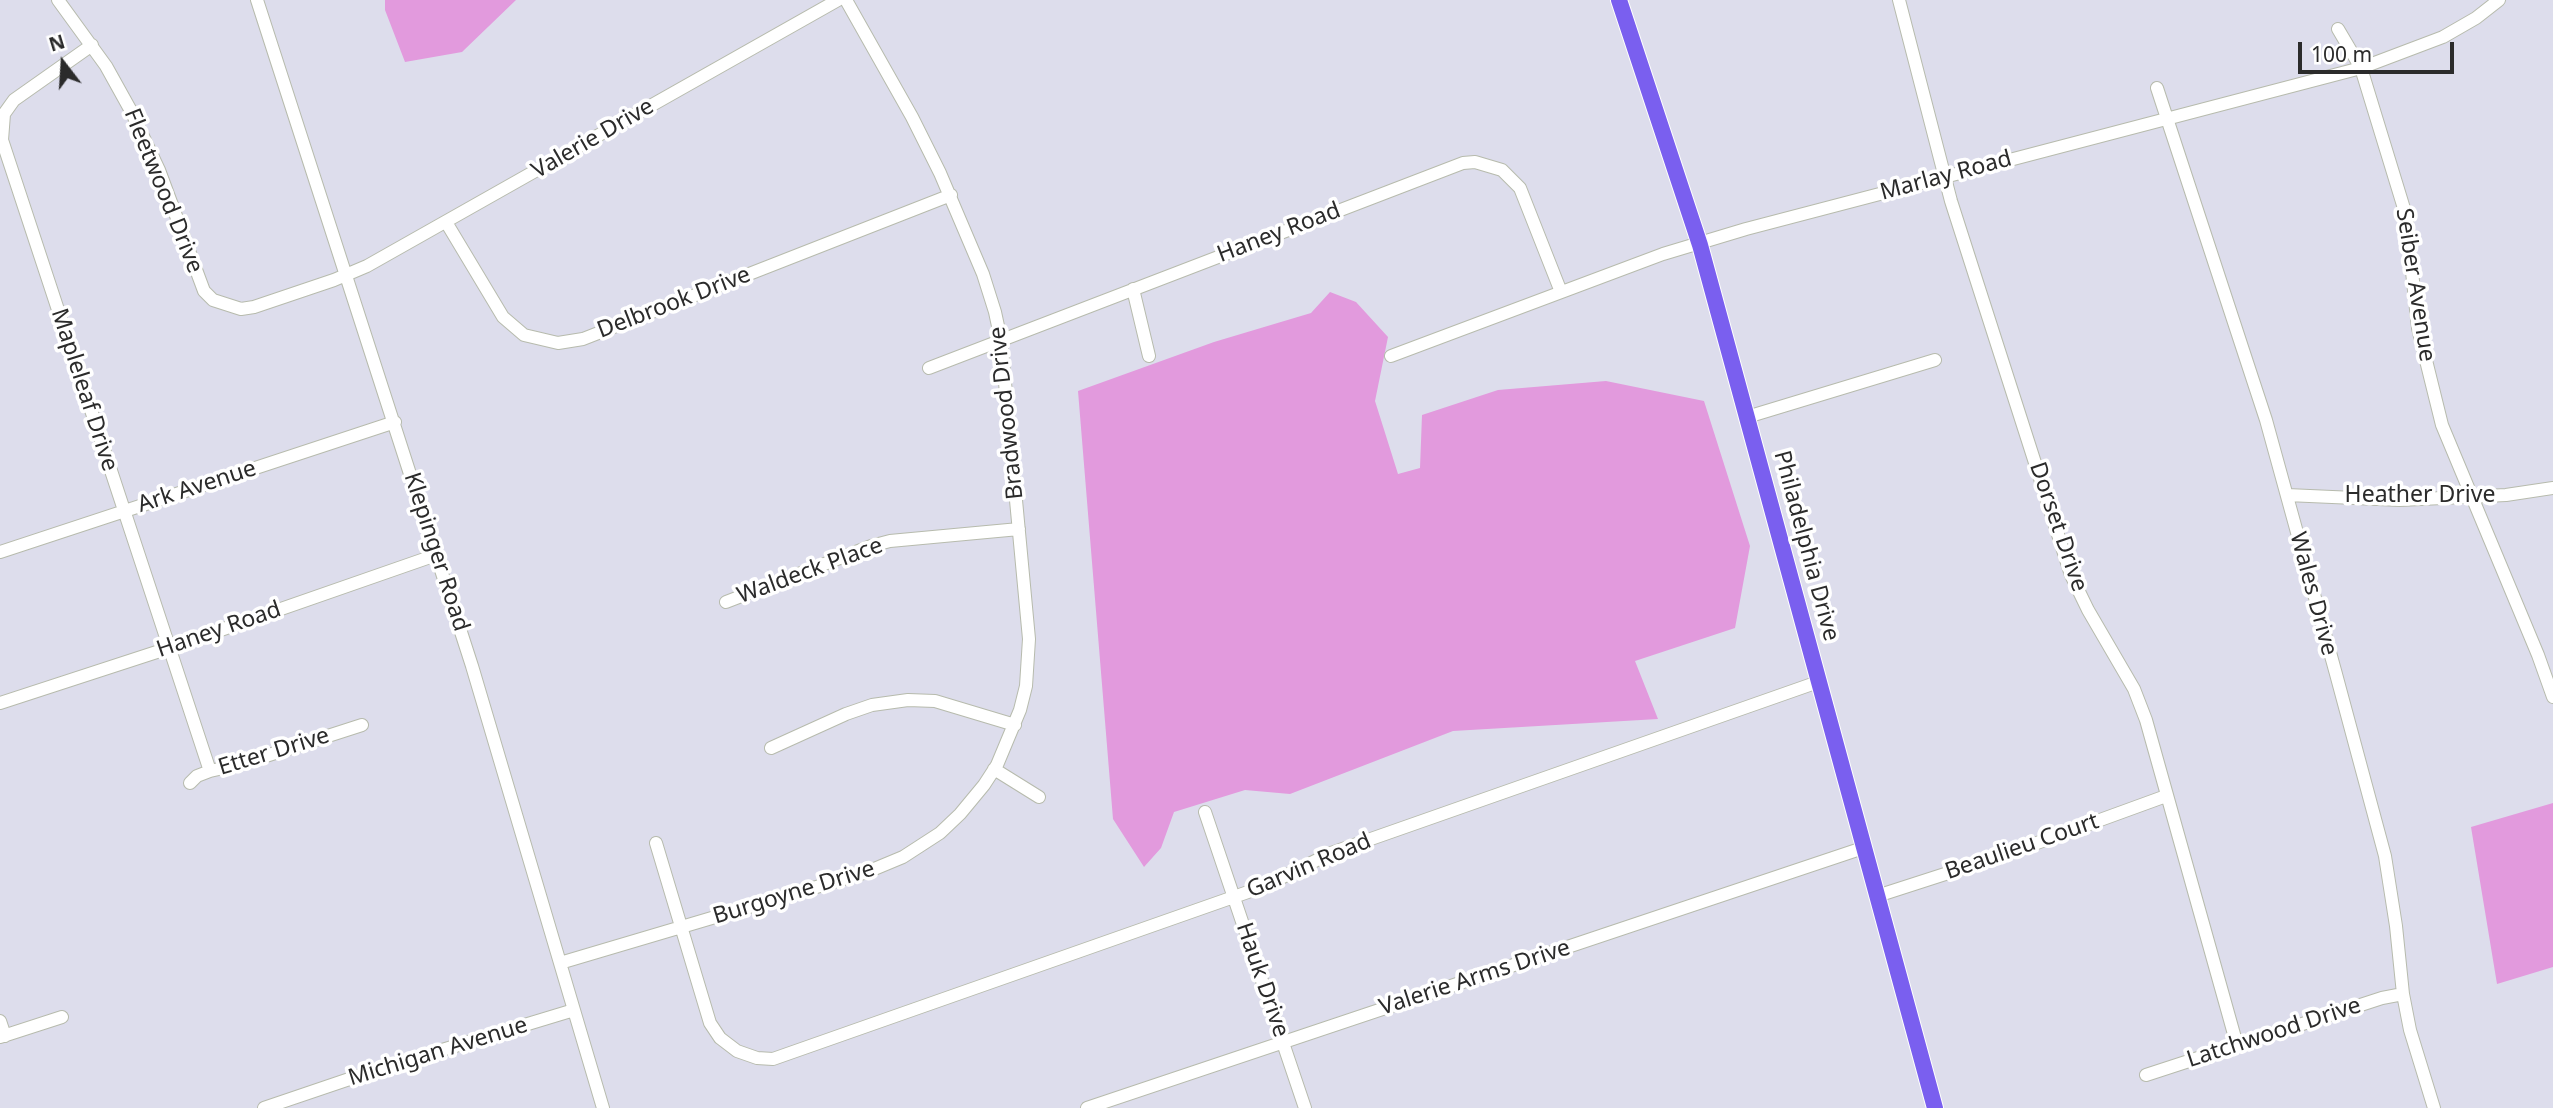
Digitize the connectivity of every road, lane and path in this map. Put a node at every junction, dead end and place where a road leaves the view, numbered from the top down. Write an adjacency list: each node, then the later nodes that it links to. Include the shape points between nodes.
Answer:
1 (58, 0): 9 (street, Fleetwood Drive)
2 (257, 0): 17 (street, Klepinger Road)
3 (838, 0): 15 (street, Valerie Drive)
4 (846, 0): 14 (street, Bradwood Drive)
5 (1619, 0): 16 (main road, Philadelphia Drive)
6 (1899, 0): 13 (street, Dorset Drive)
7 (2499, 0): 10 (street, Marlay Road, via 2443,37)
8 (2338, 29): 10 (street, Seiber Avenue)
9 (92, 45): 17 (street, Fleetwood Drive, via 148,145 198,279 213,300 241,309 254,307); 30 (street, Mapleleaf Drive, via 14,100 4,114 1,131 16,189)
10 (2361, 68): 12 (street, Marlay Road); 29 (street, Seiber Avenue, via 2406,215 2418,328 2429,376 2442,425)
11 (2157, 88): 12 (street, Wales Drive)
12 (2168, 118): 13 (street, Marlay Road); 28 (street, Wales Drive)
13 (1944, 176): 16 (street, Marlay Road); 45 (street, Dorset Drive, via 2071,575 2138,700)
14 (951, 195): 15 (street, Delbrook Drive, via 583,339 558,343 524,335 509,324); 20 (street, Bradwood Drive, via 983,274)
15 (446, 222): 17 (street, Valerie Drive)
16 (1700, 245): 19 (street, Marlay Road); 25 (main road, Philadelphia Drive)
17 (346, 275): 26 (street, Klepinger Road)
18 (1133, 289): 19 (street, Haney Road, via 1455,165 1475,162 1502,170 1520,188); 20 (street, Haney Road); 21 (street)
19 (1561, 292): 22 (street, Marlay Road)
20 (1001, 340): 24 (street, Haney Road); 31 (street, Bradwood Drive)
21 (1149, 356)
22 (1391, 356)
23 (1935, 360): 25 (street)
24 (929, 368)
25 (1747, 417): 36 (main road, Philadelphia Drive)
26 (395, 422): 30 (street, Ark Avenue); 33 (street, Klepinger Road)
27 (2553, 488): 29 (street, Heather Drive)
28 (2287, 495): 29 (street, Heather Drive, via 2400,500); 54 (street, Wales Drive, via 2385,856)
29 (2472, 497): 37 (street, Seiber Avenue)
30 (124, 511): 32 (street, Ark Avenue); 35 (street, Mapleleaf Drive)
31 (1019, 529): 34 (street, Waldeck Place, via 890,541); 40 (street, Bradwood Drive, via 1030,639 1026,686)
32 (0, 552)
33 (436, 555): 35 (street, Haney Road); 53 (street, Klepinger Road)
34 (726, 601)
35 (169, 648): 38 (street, Haney Road); 43 (street, Mapleleaf Drive)
36 (1818, 681): 49 (main road, Philadelphia Drive); 51 (street, Garvin Road, via 1331,853)
37 (2553, 697)
38 (0, 703)
39 (362, 725): 43 (street, Etter Drive)
40 (1015, 726): 41 (street, via 935,701 908,700 846,714); 42 (street, Bradwood Drive)
41 (772, 748)
42 (994, 769): 46 (street); 52 (street, Burgoyne Drive, via 960,814 903,857 867,873)
43 (210, 771): 44 (street, Etter Drive)
44 (190, 783)
45 (2166, 796): 50 (street, Beaulieu Court); 60 (street, Dorset Drive)
46 (1039, 797)
47 (1205, 812): 51 (street, Hauk Drive)
48 (656, 843): 52 (street, Garvin Road)
49 (1863, 848): 50 (main road, Philadelphia Drive); 59 (street, Valerie Arms Drive)
50 (1877, 896): 66 (main road, Philadelphia Drive)
51 (1234, 897): 52 (street, Garvin Road, via 773,1059 737,1051 720,1038 710,1023); 59 (street, Hauk Drive)
52 (681, 926): 53 (street, Burgoyne Drive)
53 (560, 963): 55 (street, Klepinger Road)
54 (2403, 994): 60 (street, Latchwood Drive); 67 (street, Wales Drive)
55 (574, 1010): 62 (street, Michigan Avenue); 63 (street, Klepinger Road)
56 (62, 1017): 58 (street)
57 (0, 1021): 58 (street)
58 (2, 1036)
59 (1283, 1042): 64 (street, Valerie Arms Drive); 65 (street, Hauk Drive)
60 (2237, 1045): 61 (street, Latchwood Drive)
61 (2146, 1075)
62 (264, 1108)
63 (603, 1108)
64 (1087, 1108)
65 (1306, 1108)
66 (1935, 1108)
67 (2434, 1108)

